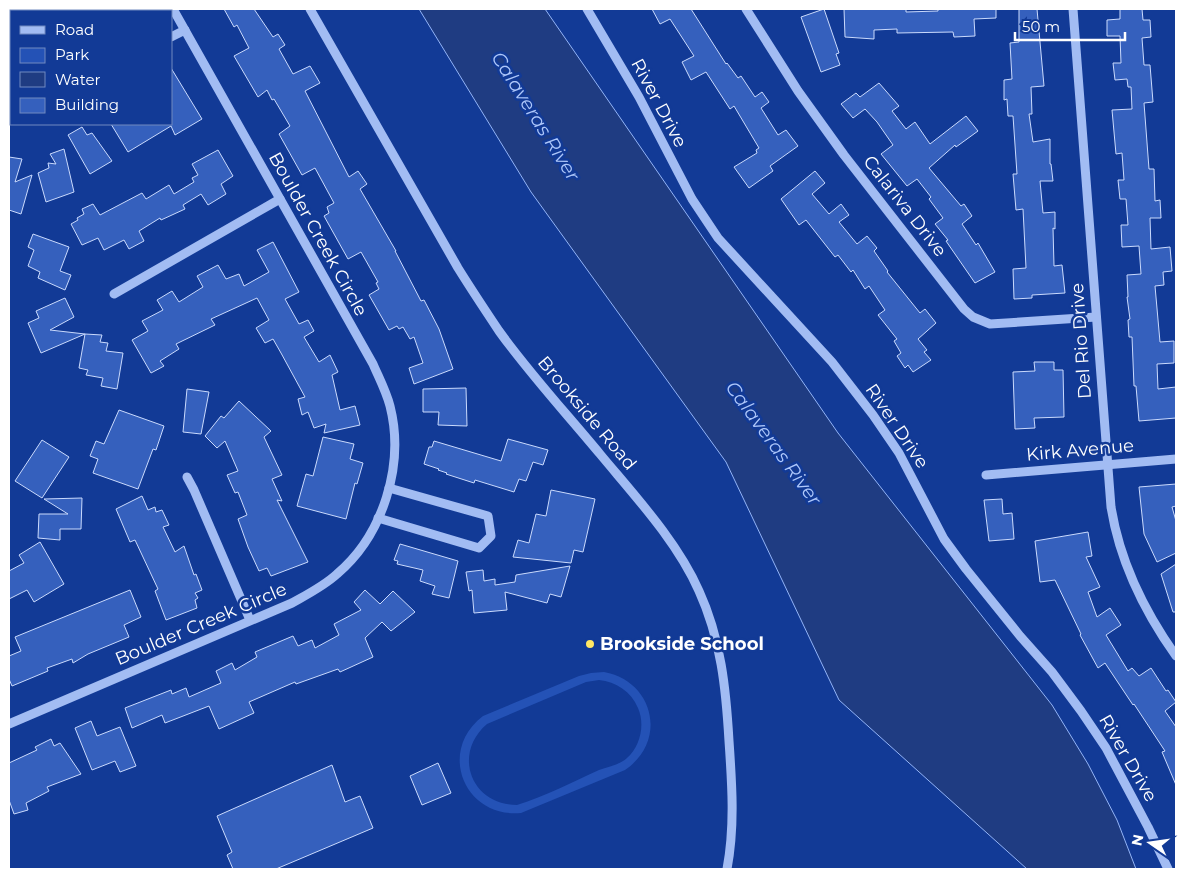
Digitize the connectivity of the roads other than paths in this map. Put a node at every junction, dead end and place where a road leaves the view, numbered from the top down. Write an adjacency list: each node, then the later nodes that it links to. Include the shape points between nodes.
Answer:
1 (173, 9): 6 (street, Boulder Creek Circle)
2 (310, 9): 20 (street, Brookside Road, via 477,298 500,332 637,498 686,563 700,591 717,642 726,700 733,791)
3 (587, 9): 21 (street, River Drive, via 639,97 692,199 718,238 832,362 873,415 899,453 944,538 1052,672 1096,733)
4 (1073, 9): 10 (street, Del Rio Drive)
5 (750, 10): 10 (street, Calariva Drive, via 798,91 844,156 973,317 990,324)
6 (185, 30): 7 (street); 8 (street, Boulder Creek Circle)
7 (172, 37)
8 (280, 199): 9 (street); 15 (street, Boulder Creek Circle, via 385,389 395,448)
9 (114, 294)
10 (1096, 317): 12 (street, Del Rio Drive)
11 (1176, 459): 12 (street, Kirk Avenue)
12 (1107, 464): 13 (street, Kirk Avenue); 18 (street, Del Rio Drive, via 1115,532 1121,554 1137,593)
13 (986, 475)
14 (187, 477): 17 (street)
15 (389, 488): 16 (street, Boulder Creek Circle); 16 (street, via 488,516 491,536 479,548)
16 (378, 518): 17 (street, Boulder Creek Circle, via 368,538 338,574 310,593)
17 (250, 620): 19 (street, Boulder Creek Circle)
18 (1176, 656)
19 (9, 724)
20 (727, 869)
21 (1168, 869)

